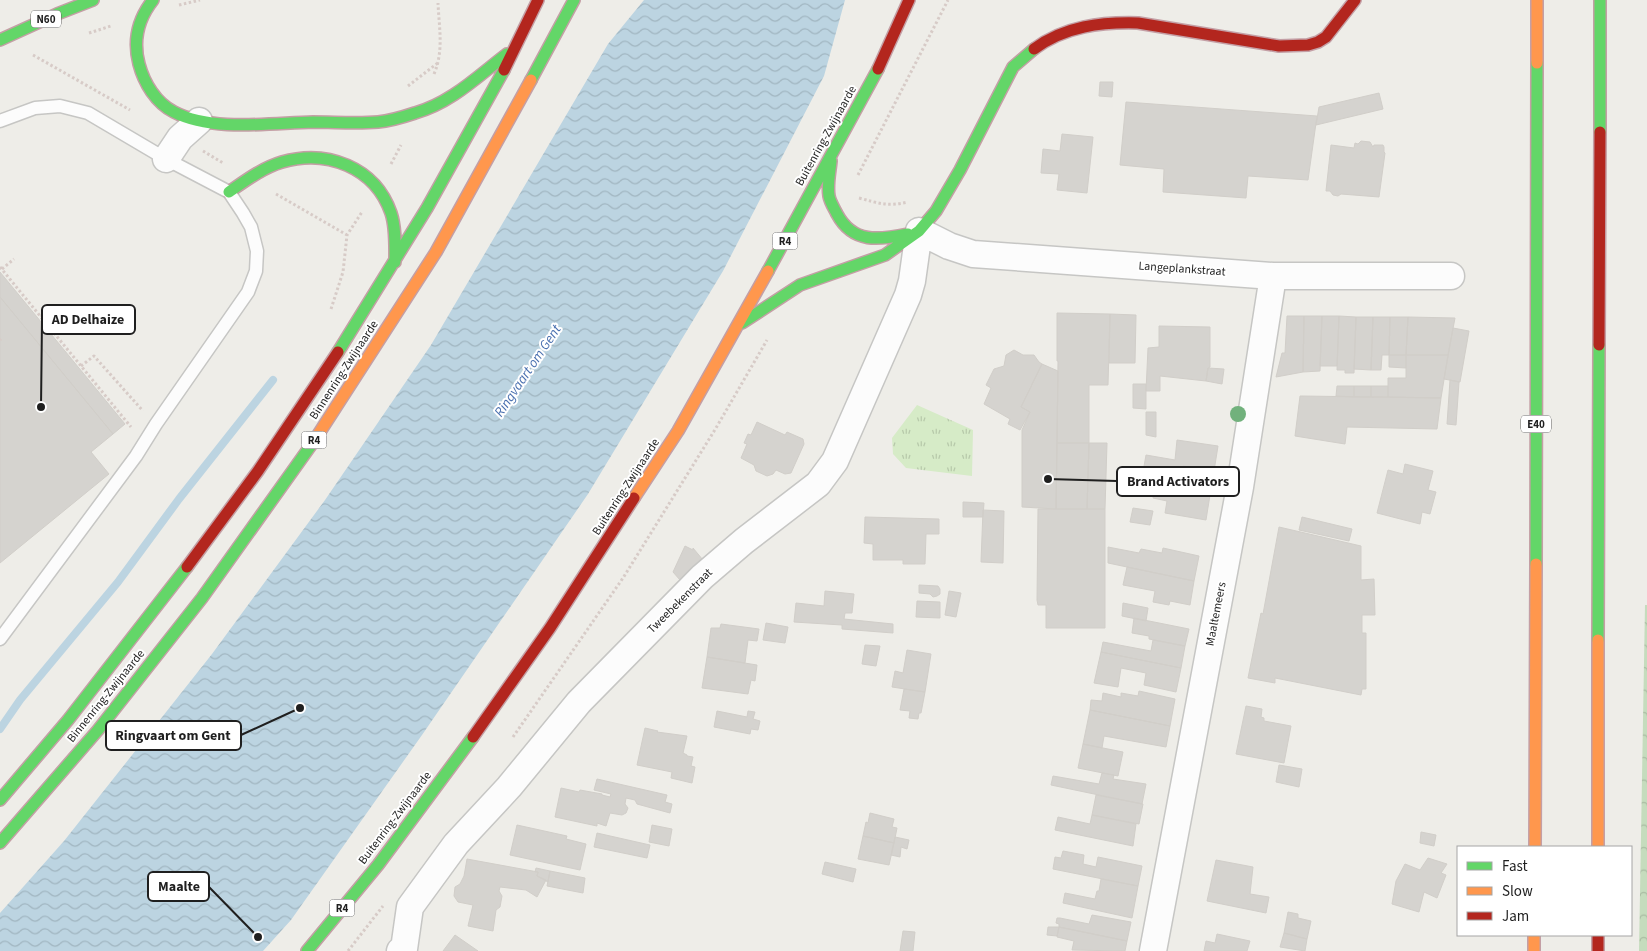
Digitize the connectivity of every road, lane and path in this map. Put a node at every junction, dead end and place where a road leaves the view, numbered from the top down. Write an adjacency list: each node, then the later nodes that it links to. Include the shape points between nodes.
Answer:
1 (93, 0): 16 (highway, N60)
2 (152, 0): 14 (highway)
3 (200, 0): 14 (path)
4 (538, 0): 17 (highway, R4)
5 (574, 0): 45 (highway, Binnenring-Zwijnaarde / R4, via 436,252 322,430 202,598 98,730)
6 (910, 0): 25 (highway, Buitenring-Zwijnaarde / R4, via 874,78)
7 (948, 0): 27 (path)
8 (1340, 0): 13 (highway)
9 (1354, 0): 13 (highway)
10 (1537, 0): 46 (highway, E40)
11 (1600, 0): 47 (highway)
12 (438, 3): 20 (path)
13 (1343, 14): 30 (highway, via 1328,36 1318,43 1296,48 1128,22 1098,23 1059,34 1026,54 1013,68 955,179 936,211)
14 (142, 16): 15 (path); 24 (highway, via 136,34 142,77 156,98 173,112)
15 (86, 34)
16 (0, 40)
17 (514, 48): 22 (highway, R4, via 448,100); 32 (highway, R4)
18 (42, 51): 19 (path)
19 (24, 59)
20 (439, 62): 21 (path); 22 (path)
21 (404, 89)
22 (418, 113): 24 (highway, R4, via 379,122); 28 (path)
23 (0, 121): 26 (lane, via 35,108 60,106 88,113)
24 (199, 121): 26 (street, via 180,138)
25 (831, 156): 30 (highway, via 829,197 837,216 853,234 866,239 887,239); 39 (highway, Buitenring-Zwijnaarde / R4)
26 (166, 158): 29 (lane)
27 (857, 177)
28 (378, 188): 29 (highway, via 359,170 309,158 282,162 248,178); 32 (highway, via 389,206 394,225); 37 (path, via 347,235 343,272)
29 (228, 192): 41 (lane, via 251,227 257,251 256,271 248,292)
30 (919, 231): 34 (street, Langeplankstraat, via 973,254); 39 (highway, R4, via 885,255 800,285); 50 (street, Tweebekenstraat, via 908,294 835,461 818,484 702,577 579,702 509,787 456,844 410,907)
31 (14, 259): 33 (path)
32 (395, 262): 44 (highway, R4, via 339,352 208,542 66,724)
33 (1, 268): 38 (path)
34 (1273, 276): 35 (street, Langeplankstraat); 52 (street, Maaltemeers, via 1240,487)
35 (1450, 276)
36 (54, 307): 38 (path)
37 (328, 315)
38 (41, 317): 40 (path)
39 (739, 326): 51 (highway, Buitenring-Zwijnaarde / R4, via 678,432 550,628 378,865)
40 (81, 366): 41 (path, via 94,356); 42 (path)
41 (156, 424): 43 (lane, via 136,456)
42 (130, 426)
43 (0, 639)
44 (0, 800)
45 (0, 843)
46 (1535, 846)
47 (1598, 846)
48 (1534, 936): 53 (highway)
49 (1598, 936): 54 (highway)
50 (404, 950)
51 (307, 951)
52 (1153, 951)
53 (1534, 951)
54 (1598, 951)

